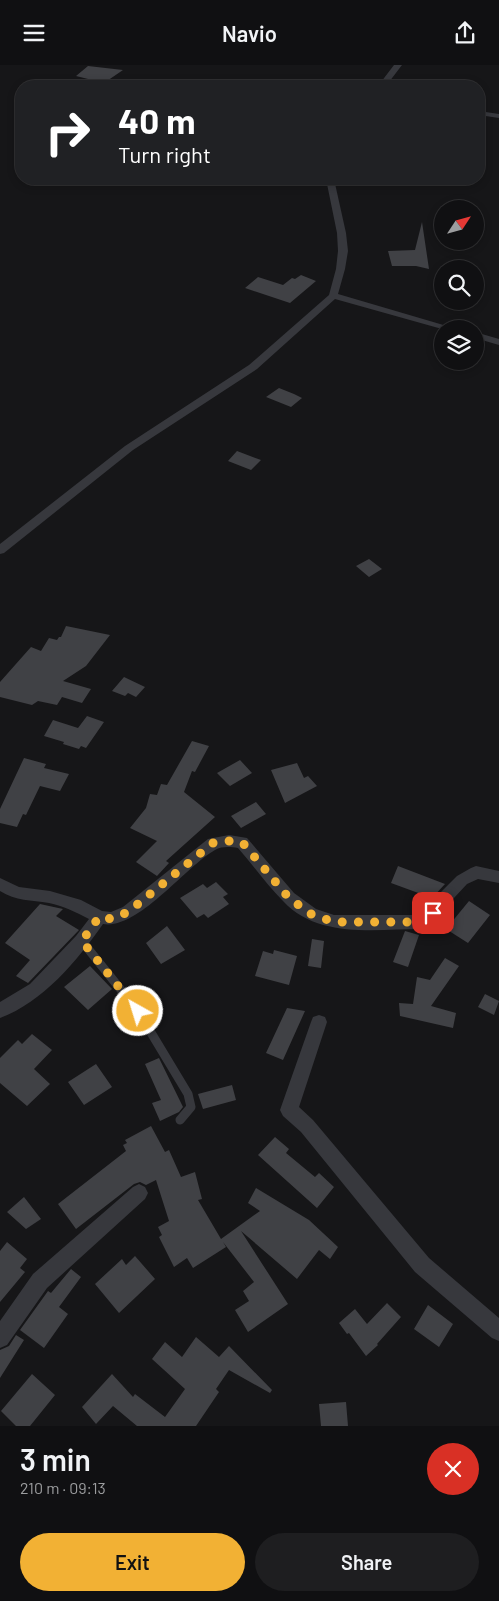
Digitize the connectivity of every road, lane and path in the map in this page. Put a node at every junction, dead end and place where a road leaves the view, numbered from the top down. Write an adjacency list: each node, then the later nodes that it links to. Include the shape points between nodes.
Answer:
1 (398, 65): 2 (street)
2 (387, 80)
3 (485, 114): 4 (street)
4 (499, 116)
5 (331, 185): 6 (street, via 343,251)
6 (333, 296): 7 (street); 10 (street, via 253,367 129,448)
7 (434, 324)
8 (484, 338): 9 (street)
9 (499, 342)
10 (0, 550)
11 (499, 877): 13 (street, via 476,872 462,880 422,922 334,922 311,914 289,898 242,842 229,841 213,843 128,912 112,919)
12 (0, 884): 13 (street, via 16,893 50,897 81,907)
13 (99, 917): 14 (street)
14 (82, 941): 15 (street, via 36,989); 17 (lane, via 138,1011 188,1095 191,1107)
15 (0, 1011)
16 (319, 1022): 19 (street, via 289,1110 307,1126 422,1265)
17 (180, 1120)
18 (140, 1193): 20 (street, via 40,1281)
19 (499, 1331)
20 (0, 1338)

